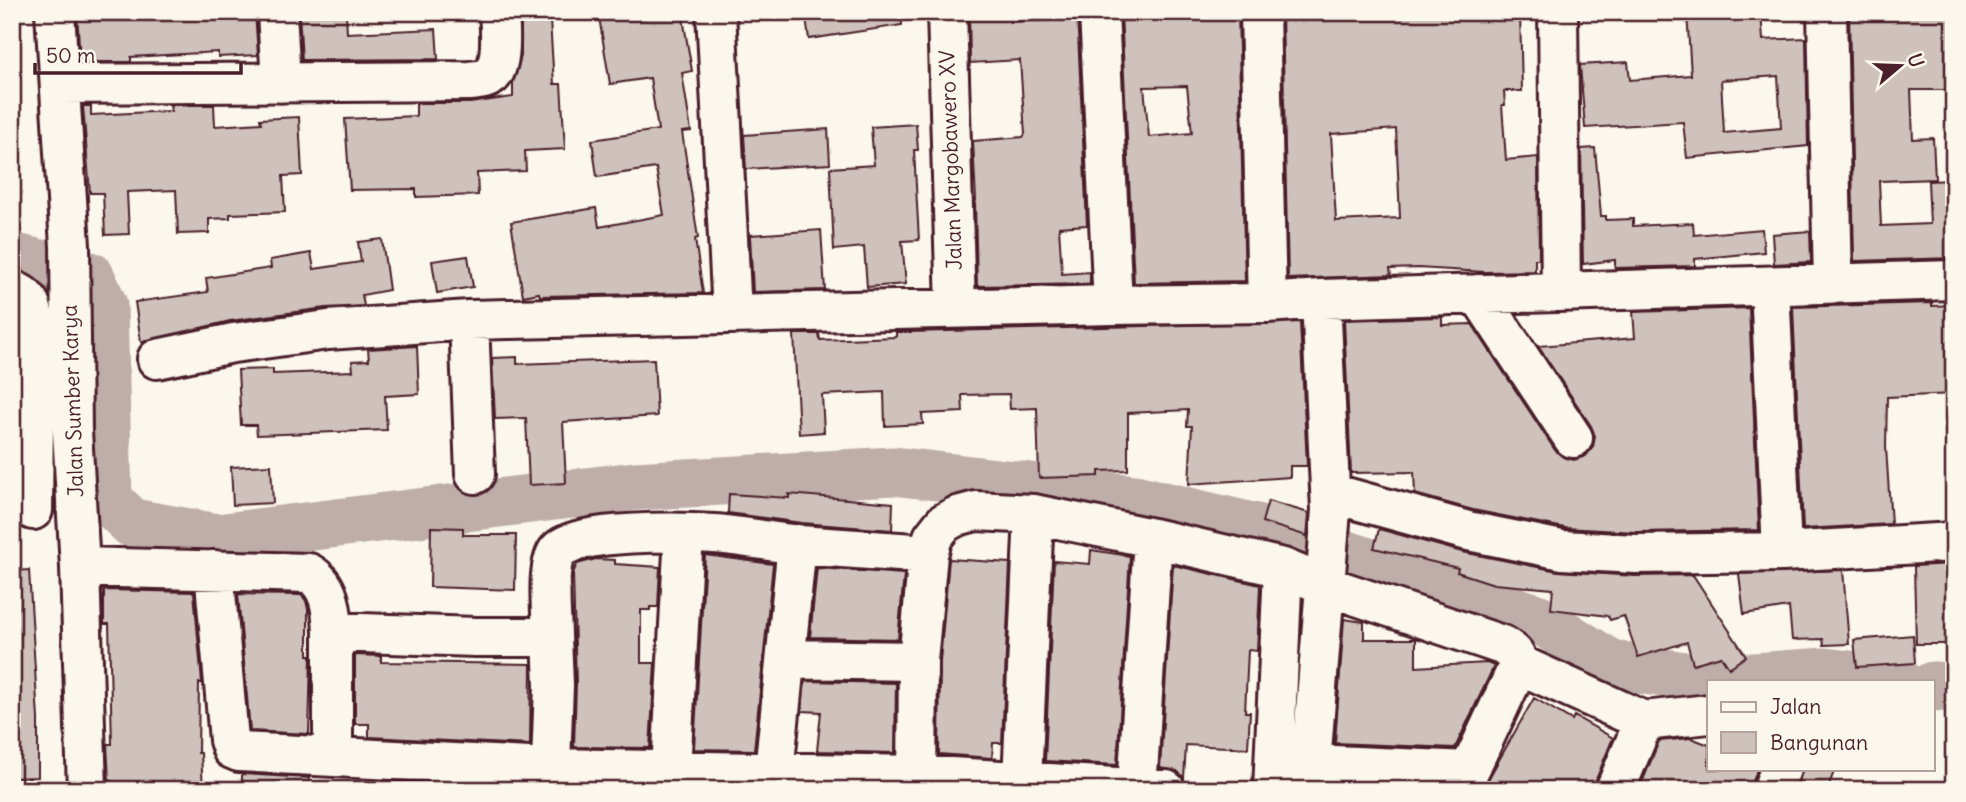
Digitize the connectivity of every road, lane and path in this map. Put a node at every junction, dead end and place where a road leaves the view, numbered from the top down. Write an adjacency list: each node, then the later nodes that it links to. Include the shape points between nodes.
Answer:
1 (55, 12): 11 (street, Jalan Sumber Karya)
2 (277, 12): 10 (street)
3 (499, 12): 10 (street, via 499,59 491,76 470,81)
4 (716, 12): 22 (street)
5 (947, 12): 21 (street, Jalan Margobawero XV)
6 (1099, 12): 20 (street)
7 (1260, 12): 19 (street)
8 (1558, 12): 16 (street)
9 (1827, 12): 13 (street)
10 (281, 83): 11 (street)
11 (60, 84): 28 (street, Jalan Sumber Karya, via 70,246)
12 (1954, 280): 13 (street)
13 (1833, 283): 14 (street)
14 (1770, 286): 16 (street); 35 (street)
15 (12, 290): 29 (street, via 29,300 35,329)
16 (1561, 292): 17 (street)
17 (1478, 294): 18 (street); 25 (street)
18 (1321, 299): 19 (street); 27 (street)
19 (1267, 303): 20 (street)
20 (1113, 304): 21 (street)
21 (956, 308): 22 (street)
22 (732, 313): 23 (street)
23 (469, 320): 24 (street, via 328,330); 26 (street)
24 (157, 359)
25 (1573, 438)
26 (475, 474)
27 (1331, 502): 35 (street, via 1562,550); 40 (street)
28 (76, 509): 29 (street); 37 (street, Jalan Sumber Karya)
29 (22, 510)
30 (1034, 514): 32 (street); 36 (street, via 976,511 957,516 933,537); 55 (street)
31 (684, 534): 34 (street); 42 (street, via 603,535 563,545 552,569); 50 (street)
32 (1153, 538): 38 (street); 57 (street)
33 (1954, 542): 35 (street)
34 (797, 544): 36 (street); 43 (street)
35 (1782, 552)
36 (928, 554): 44 (street)
37 (80, 567): 39 (street); 58 (street, Jalan Sumber Karya)
38 (1283, 568): 40 (street); 59 (street)
39 (214, 570): 41 (street, via 309,573 319,578 332,612); 48 (street, via 232,749)
40 (1326, 573): 45 (street, via 1502,645 1515,652); 52 (street)
41 (333, 632): 42 (street); 48 (street)
42 (552, 637): 53 (street)
43 (786, 659): 44 (street); 51 (street)
44 (918, 661): 56 (street)
45 (1518, 664): 47 (street); 54 (street)
46 (1707, 714): 47 (street)
47 (1644, 721): 60 (street)
48 (333, 757): 53 (street)
49 (1781, 770): 61 (street)
50 (671, 771): 51 (street); 53 (street)
51 (774, 772): 56 (street)
52 (1311, 777): 54 (street)
53 (550, 779)
54 (1462, 780)
55 (1022, 781): 56 (street); 57 (street)
56 (918, 782)
57 (1151, 789)
58 (88, 790)
59 (1273, 790)
60 (1615, 790)
61 (1772, 790)

